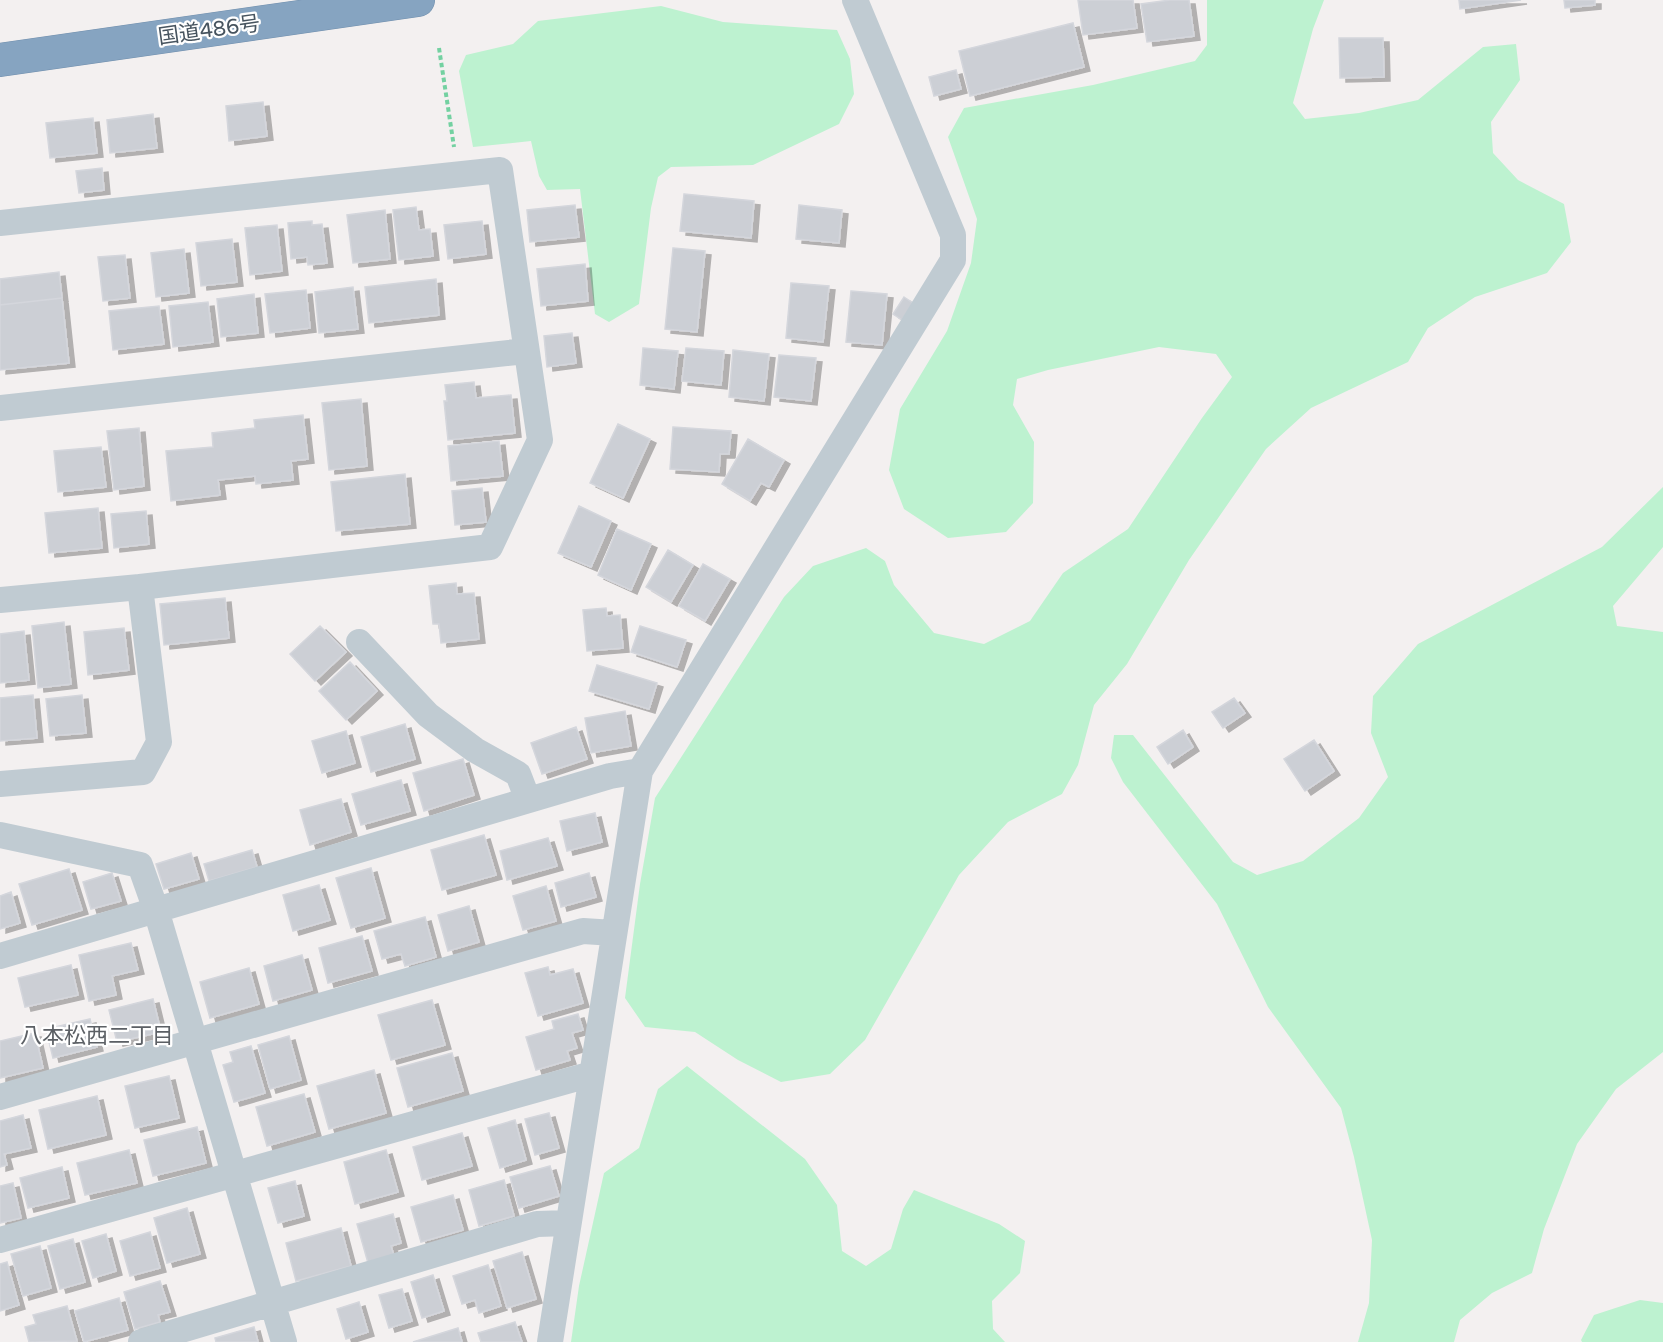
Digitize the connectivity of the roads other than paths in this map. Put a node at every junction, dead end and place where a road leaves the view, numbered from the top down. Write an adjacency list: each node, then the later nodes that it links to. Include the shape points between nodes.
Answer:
1 (418, 0): 3 (highway, 国道486号)
2 (855, 0): 10 (street, via 953,236 953,260)
3 (0, 60)
4 (0, 223): 5 (street, via 500,170)
5 (526, 351): 6 (street); 7 (street, via 540,440 490,547)
6 (0, 408)
7 (140, 586): 8 (street); 11 (street, via 159,742 143,772)
8 (0, 600)
9 (359, 642): 12 (street, via 428,715 475,750 518,774)
10 (640, 771): 12 (street); 15 (street)
11 (0, 783)
12 (528, 800): 14 (street)
13 (0, 835): 14 (street, via 140,865)
14 (156, 910): 16 (street); 17 (street)
15 (614, 933): 17 (street, via 583,931); 18 (street)
16 (0, 956)
17 (195, 1042): 19 (street); 20 (street)
18 (592, 1074): 20 (street); 21 (street)
19 (0, 1097)
20 (234, 1174): 22 (street); 23 (street)
21 (568, 1223): 23 (street, via 537,1224); 26 (street)
22 (0, 1240)
23 (272, 1303): 24 (street); 25 (street)
24 (141, 1342)
25 (284, 1342)
26 (550, 1342)

